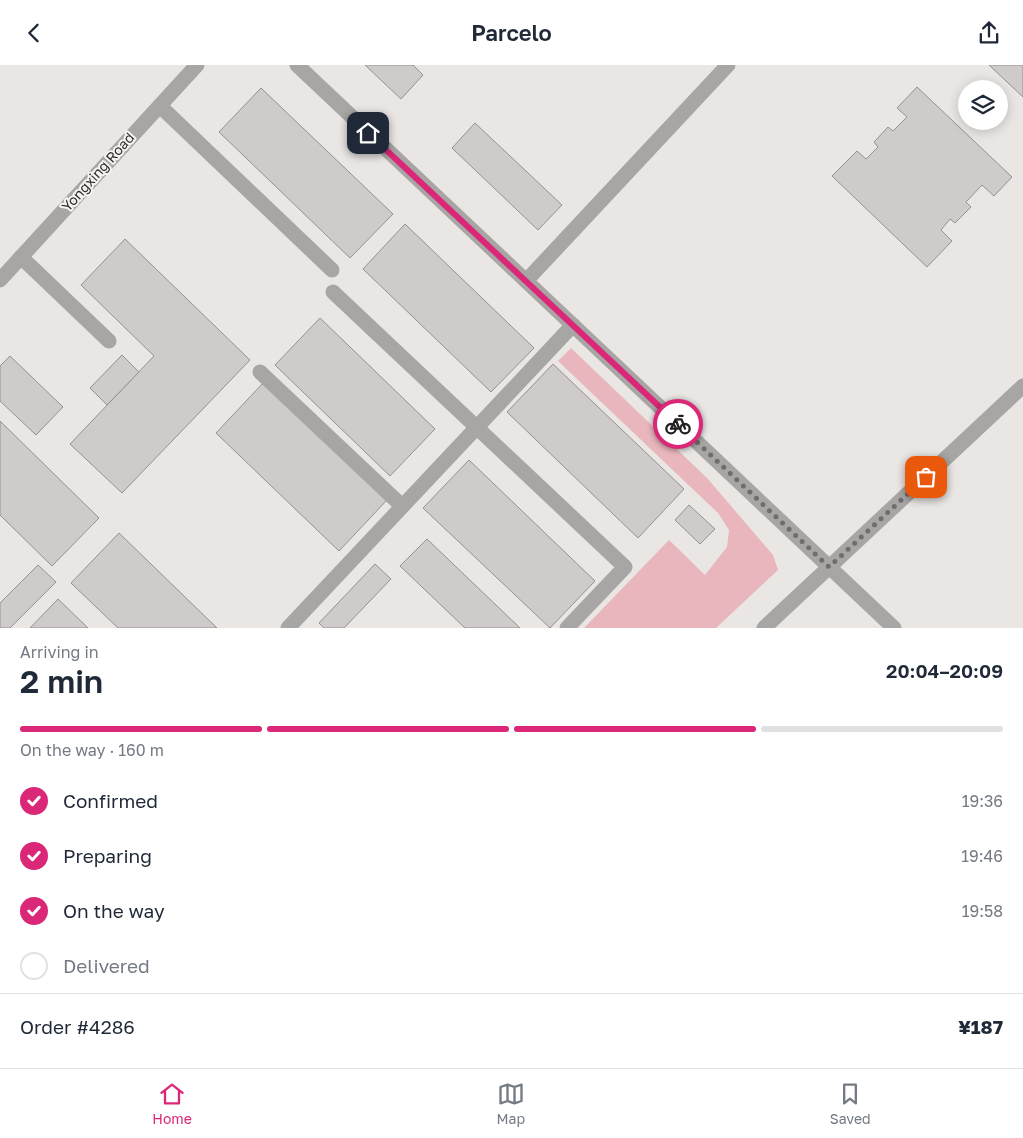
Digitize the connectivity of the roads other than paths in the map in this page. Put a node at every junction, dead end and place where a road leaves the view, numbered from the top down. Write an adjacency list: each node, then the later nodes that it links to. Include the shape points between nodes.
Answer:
1 (197, 65): 4 (street, Yongxing Road)
2 (297, 65): 8 (street)
3 (728, 65): 8 (street)
4 (160, 105): 5 (street, Yongxing Road); 6 (street)
5 (21, 257): 7 (street, Yongxing Road); 11 (street)
6 (332, 270)
7 (0, 280)
8 (526, 281): 10 (street)
9 (333, 291): 14 (street)
10 (573, 325): 14 (street); 16 (street)
11 (109, 341)
12 (260, 372): 15 (street)
13 (1023, 386): 16 (street)
14 (477, 427): 15 (street); 18 (street, via 625,567)
15 (402, 506): 17 (street)
16 (829, 567): 19 (street); 20 (street)
17 (288, 628)
18 (567, 628)
19 (764, 628)
20 (894, 628)

